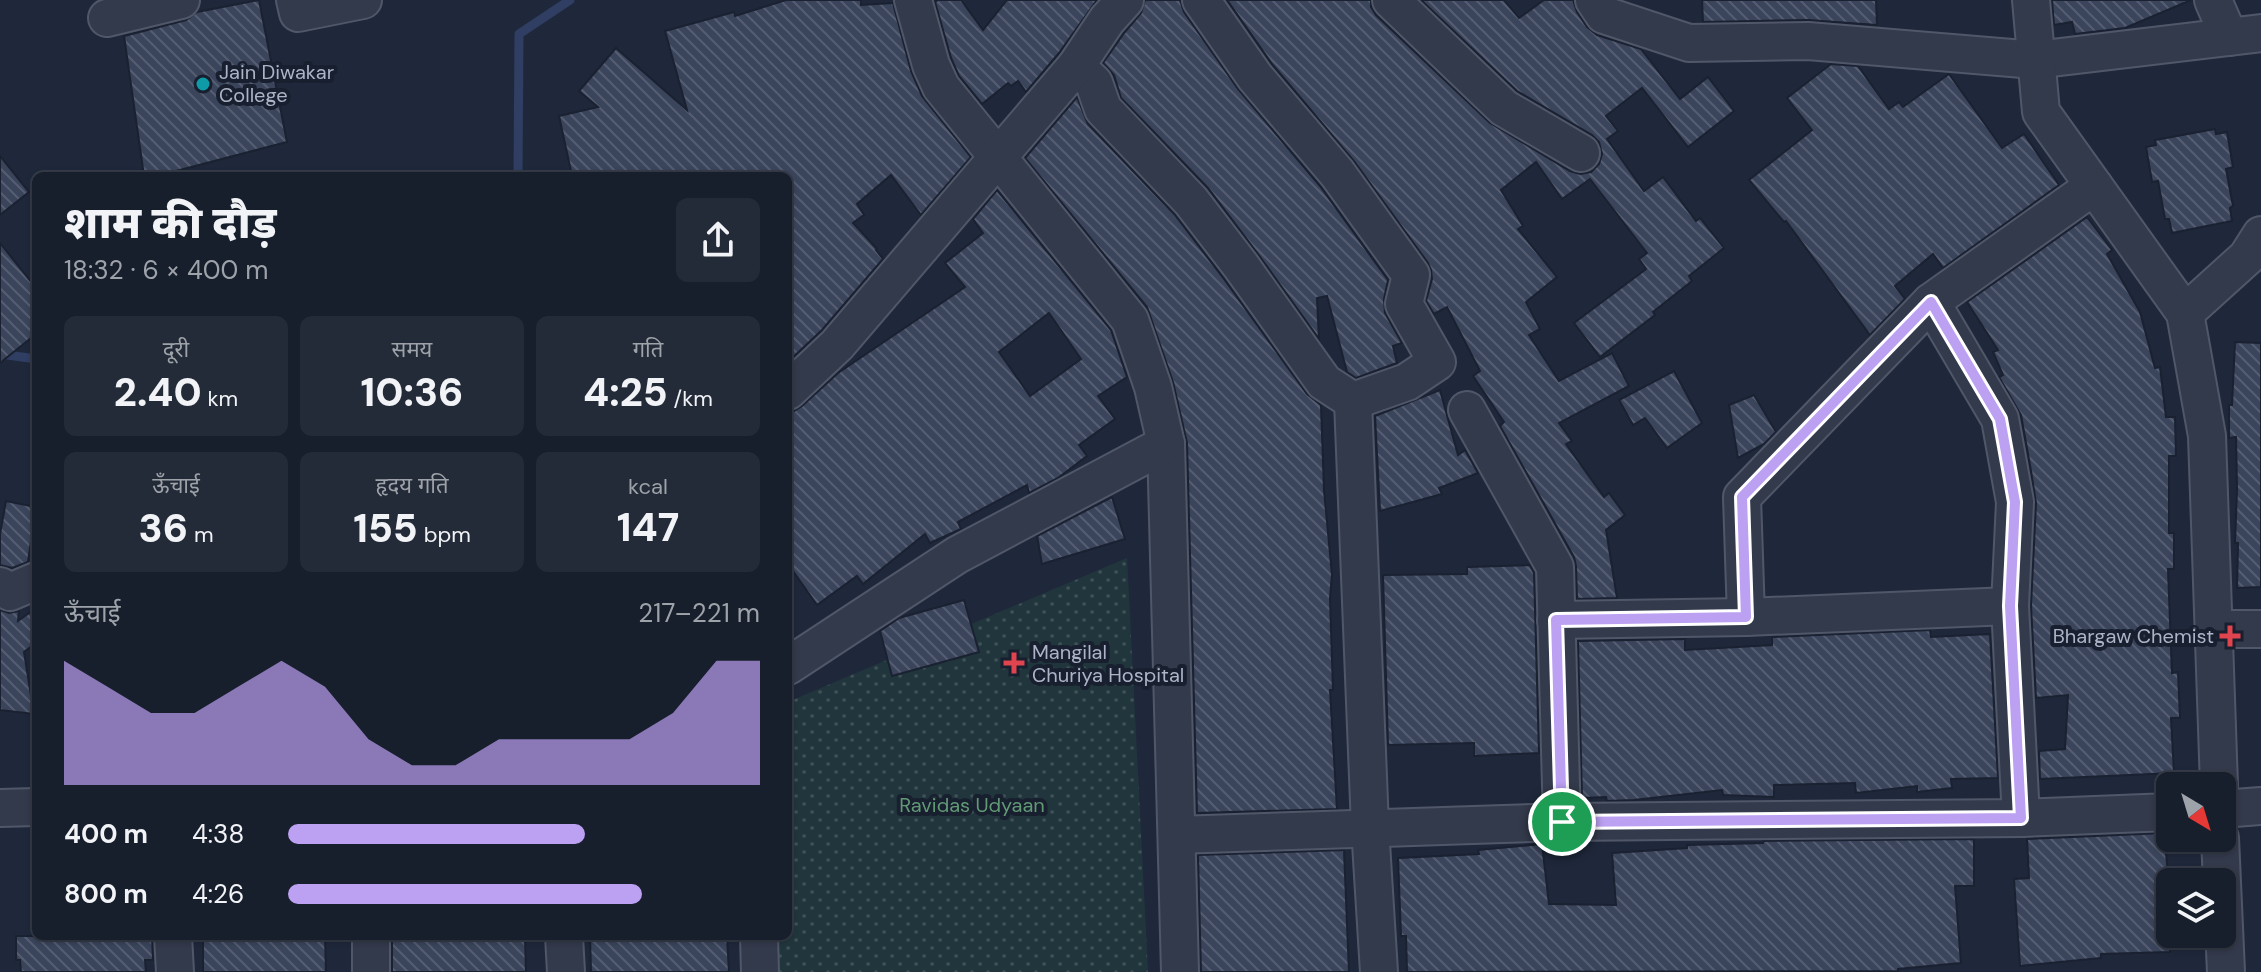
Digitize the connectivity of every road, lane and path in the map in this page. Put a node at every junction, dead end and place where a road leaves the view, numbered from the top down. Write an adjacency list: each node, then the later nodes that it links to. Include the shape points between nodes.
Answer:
1 (181, 0): 11 (street)
2 (295, 0): 3 (street, via 298,13)
3 (363, 0)
4 (913, 0): 16 (street, via 941,87)
5 (1125, 0): 14 (street)
6 (1201, 0): 22 (street, via 1411,275 1404,304 1437,362 1407,382)
7 (1391, 0): 15 (street, via 1504,108)
8 (1594, 0): 13 (street, via 1604,15 1689,43 1808,41)
9 (2031, 0): 13 (street)
10 (2213, 0): 12 (street)
11 (107, 18)
12 (2245, 35): 13 (street)
13 (2035, 60): 17 (street, via 2041,112)
14 (1076, 66): 16 (street); 22 (street, via 1094,83 1103,109 1191,201 1324,382)
15 (1581, 153)
16 (998, 158): 21 (street, via 837,345); 24 (street, via 1130,320)
17 (2094, 186): 19 (street); 20 (street)
18 (2261, 235): 20 (street, via 2247,257)
19 (1931, 302): 27 (street, via 2000,419 2015,502); 28 (street, via 1742,497)
20 (2185, 313): 30 (street, via 2207,436)
21 (792, 387)
22 (1353, 401): 41 (street)
23 (1467, 410): 29 (street, via 1555,567)
24 (1166, 444): 32 (street, via 957,555); 42 (street)
25 (32, 583): 26 (street, via 10,592)
26 (0, 586)
27 (2010, 606): 28 (street); 39 (street)
28 (1746, 617): 29 (street)
29 (1556, 620): 40 (street)
30 (2215, 629): 31 (street); 33 (street)
31 (2261, 629)
32 (792, 663)
33 (2219, 772)
34 (2261, 806): 37 (street)
35 (32, 807): 36 (street)
36 (0, 808)
37 (2236, 808)
38 (2156, 813): 39 (street)
39 (2021, 818): 40 (street)
40 (1562, 822): 41 (street)
41 (1370, 827): 42 (street); 53 (street)
42 (1177, 835): 52 (street)
43 (2221, 852): 54 (street)
44 (173, 940): 48 (street)
45 (371, 940): 49 (street)
46 (564, 940): 50 (street)
47 (759, 940): 51 (street)
48 (175, 972)
49 (371, 972)
50 (566, 972)
51 (760, 972)
52 (1180, 972)
53 (1379, 972)
54 (2226, 972)

